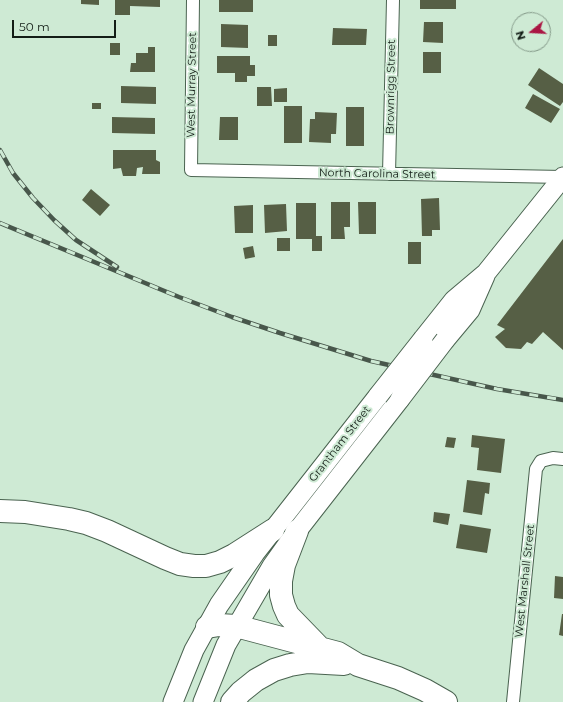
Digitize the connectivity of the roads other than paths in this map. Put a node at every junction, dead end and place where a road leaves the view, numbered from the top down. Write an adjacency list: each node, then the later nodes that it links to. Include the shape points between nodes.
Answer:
1 (193, 0): 3 (street, West Murray Street)
2 (393, 0): 4 (street, Brownrigg Street)
3 (190, 170): 4 (street, North Carolina Street)
4 (389, 174): 5 (street, North Carolina Street)
5 (563, 177): 6 (main road, Grantham Street)
6 (486, 273): 9 (main road, Grantham Street, bridge, via 454,300); 10 (main road, Grantham Street, bridge, via 470,310)
7 (563, 459): 19 (street, West Marshall Street, via 542,461 536,469)
8 (0, 511): 9 (highway, via 40,514 86,523 180,564 194,566 220,562)
9 (273, 530): 11 (main road, Grantham Street)
10 (297, 531): 12 (main road, Grantham Street, via 272,566); 13 (highway, via 284,565 281,595 288,615)
11 (207, 626): 12 (highway); 15 (main road, Grantham Street, via 194,650)
12 (236, 626): 13 (highway); 16 (main road, Grantham Street)
13 (319, 648): 14 (highway, via 338,653)
14 (358, 665): 17 (highway, via 308,662 290,664 256,680); 18 (highway, via 398,678)
15 (173, 702)
16 (202, 702)
17 (232, 702)
18 (446, 702)
19 (513, 702)

